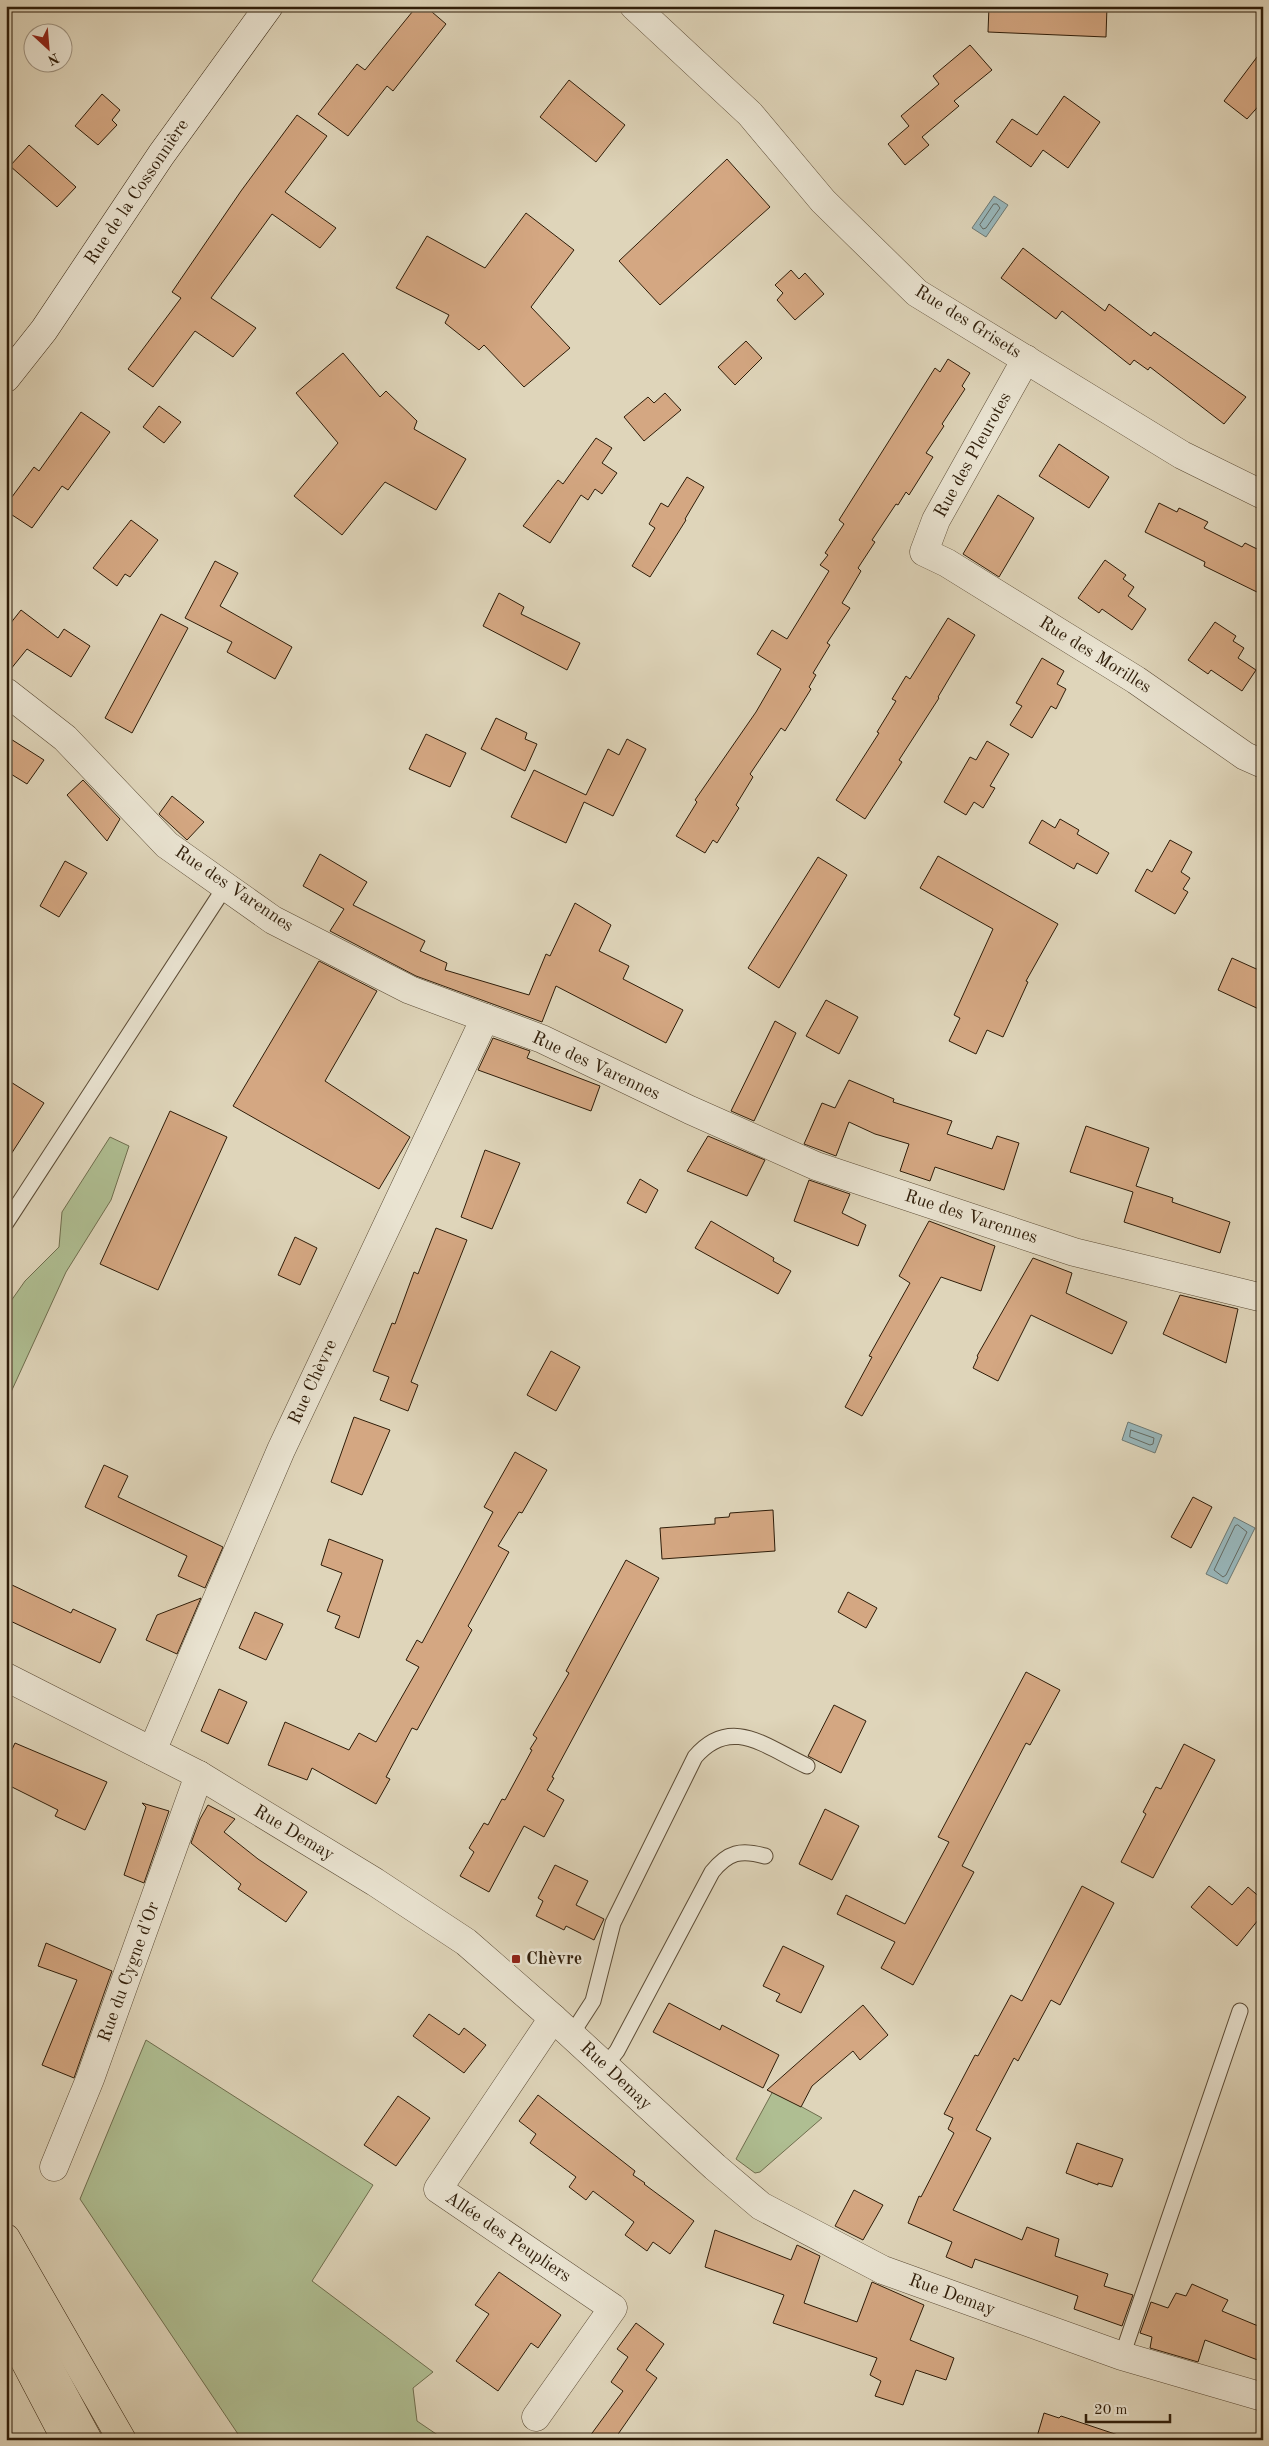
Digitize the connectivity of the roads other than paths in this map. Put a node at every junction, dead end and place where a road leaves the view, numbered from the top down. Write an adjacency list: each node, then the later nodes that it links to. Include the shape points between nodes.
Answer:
1 (269, 6): 4 (street, Rue de la Cossonnière, via 161,155 44,330)
2 (634, 6): 3 (street, Rue des Grisets, via 750,114 823,200 917,293)
3 (1026, 359): 5 (street, Rue des Grisets, via 1182,455); 6 (street, Rue des Pleurotes, via 936,520)
4 (6, 378)
5 (1263, 495)
6 (924, 552): 8 (street, Rue des Morilles, via 1128,675 1245,756)
7 (6, 692): 9 (street, Rue des Varennes, via 65,738 167,845)
8 (1263, 764)
9 (225, 887): 10 (street, Rue des Varennes, via 273,920 410,990); 11 (lane)
10 (485, 1018): 12 (street, Rue des Varennes, via 542,1039 816,1166 1074,1252); 14 (street, Rue Chèvre, via 281,1450)
11 (6, 1223)
12 (1263, 1298)
13 (6, 1677): 14 (street, Rue Demay)
14 (152, 1751): 16 (street, Rue Demay)
15 (807, 1766): 19 (lane, via 739,1735 724,1736 702,1749 695,1757 612,1923 593,2001)
16 (199, 1775): 19 (street, Rue Demay, via 376,1882 466,1942); 21 (street, Rue du Cygne d'Or, via 90,2079)
17 (765, 1856): 20 (lane, via 750,1851 739,1852 719,1862 617,2051)
18 (1240, 2012): 25 (lane)
19 (562, 2026): 20 (street, Rue Demay); 27 (street, Allée des Peupliers, via 438,2189 613,2308)
20 (605, 2066): 25 (street, Rue Demay, via 761,2206 884,2270)
21 (54, 2167)
22 (6, 2238): 30 (main road)
23 (6, 2288): 29 (main road)
24 (6, 2324): 28 (main road)
25 (1122, 2356): 26 (street, Rue Demay)
26 (1263, 2397)
27 (536, 2417)
28 (66, 2440)
29 (88, 2440)
30 (122, 2440)

